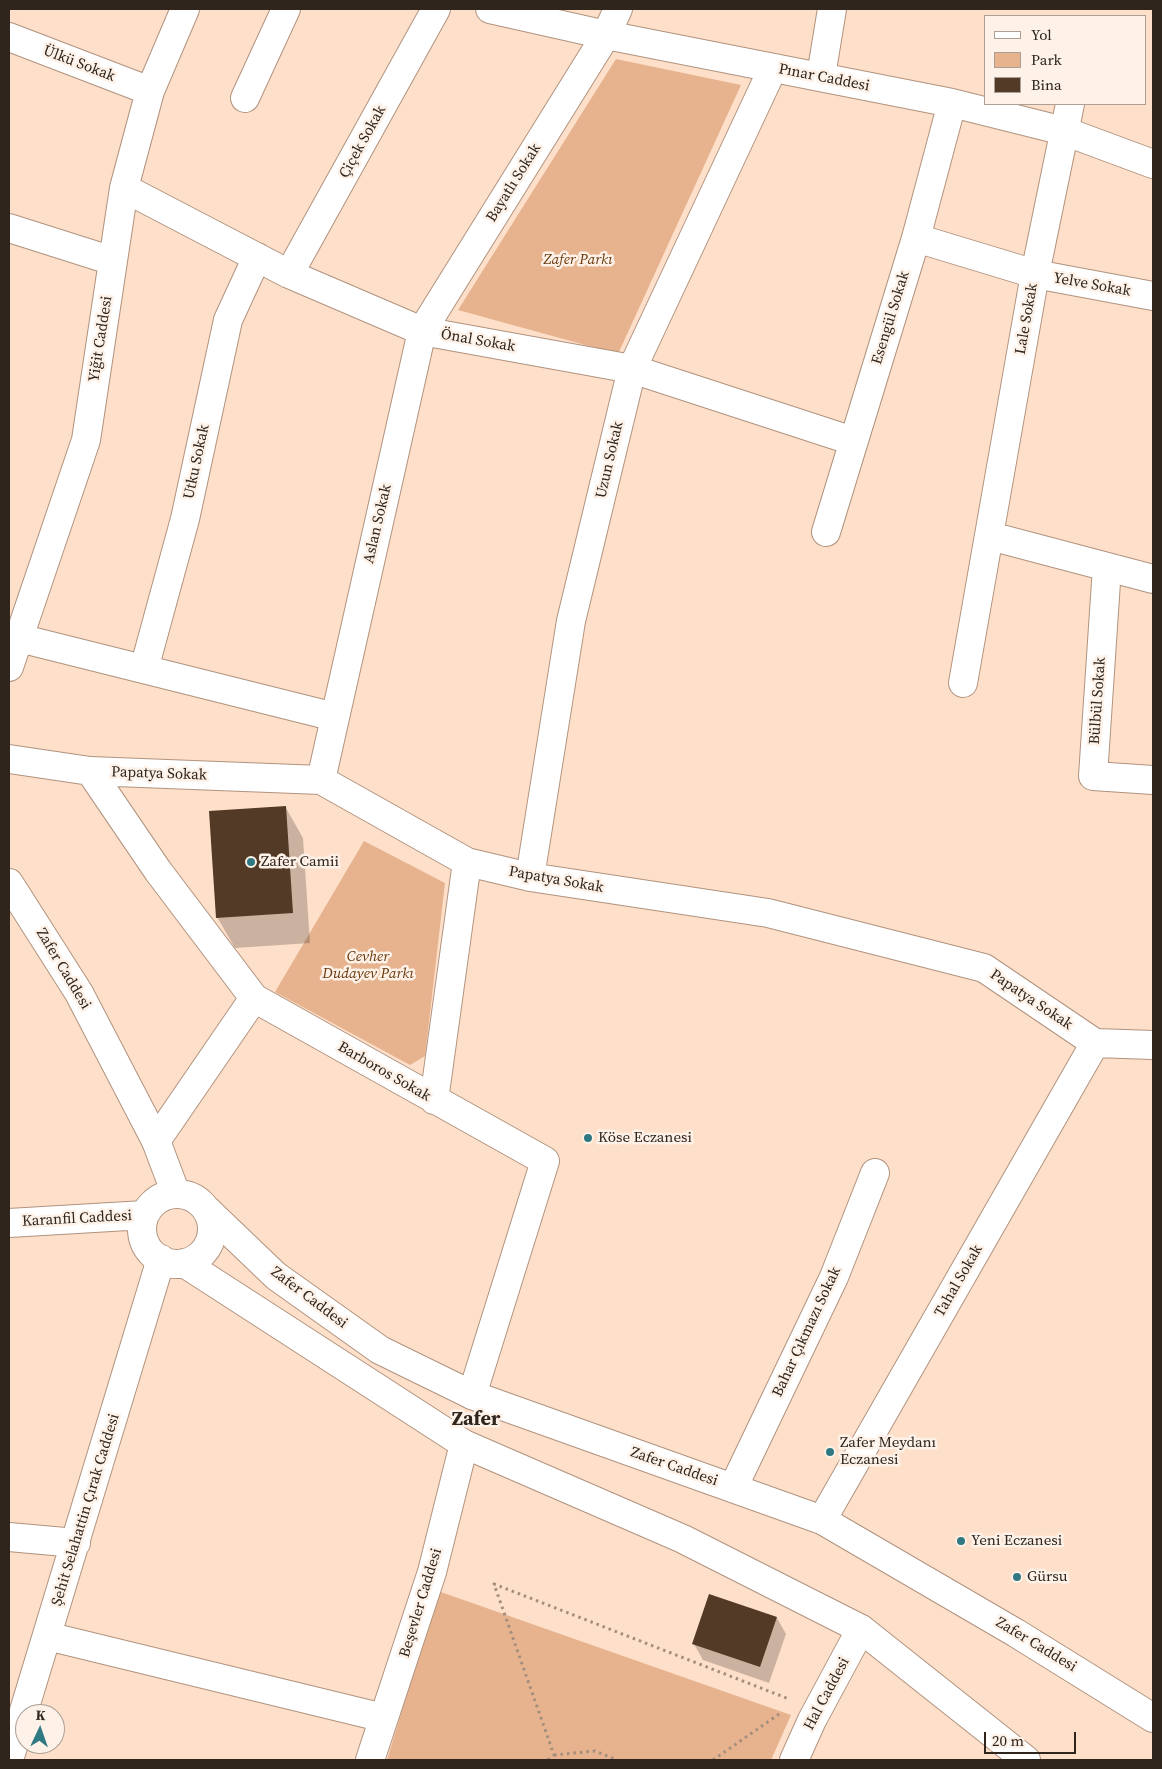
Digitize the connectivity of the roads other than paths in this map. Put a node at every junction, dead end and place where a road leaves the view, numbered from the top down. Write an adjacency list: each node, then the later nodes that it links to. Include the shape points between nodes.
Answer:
1 (185, 9): 11 (street, Yiğit Caddesi)
2 (286, 9): 12 (street)
3 (436, 9): 22 (street, Çiçek Sokak)
4 (490, 9): 7 (street, Pınar Caddesi)
5 (618, 9): 7 (street, Bayatlı Sokak)
6 (832, 9): 10 (street)
7 (606, 35): 9 (street, Pınar Caddesi); 25 (street, Bayatlı Sokak)
8 (9, 37): 11 (street, Ülkü Sokak)
9 (773, 68): 10 (street, Pınar Caddesi); 26 (street, Uzun Sokak)
10 (821, 76): 13 (street, Pınar Caddesi)
11 (150, 91): 17 (street, Yiğit Caddesi)
12 (245, 98)
13 (952, 103): 15 (street, Pınar Caddesi); 19 (street, Esengül Sokak)
14 (1070, 105): 15 (street, Lale Sokak)
15 (1064, 131): 16 (street, Pınar Caddesi); 23 (street, Lale Sokak)
16 (1153, 164)
17 (124, 188): 20 (street, Önal Sokak); 21 (street, Yiğit Caddesi)
18 (9, 228): 21 (street)
19 (916, 238): 23 (street, Yelve Sokak); 27 (street, Esengül Sokak)
20 (257, 257): 22 (street, Önal Sokak); 34 (street, Utku Sokak, via 228,320 185,519)
21 (113, 261): 32 (street, Yiğit Caddesi, via 86,440)
22 (289, 274): 25 (street, Önal Sokak)
23 (1035, 274): 24 (street, Yelve Sokak); 29 (street, Lale Sokak)
24 (1153, 296)
25 (422, 331): 26 (street, Önal Sokak); 36 (street, Aslan Sokak)
26 (632, 369): 27 (street, Önal Sokak); 42 (street, Uzun Sokak, via 571,621)
27 (853, 441): 28 (street, Esengül Sokak)
28 (826, 532)
29 (990, 536): 30 (street); 35 (street, Lale Sokak)
30 (1107, 567): 31 (street); 40 (street, Bülbül Sokak, via 1093,776)
31 (1153, 579)
32 (19, 638): 33 (street, Yiğit Caddesi); 34 (street)
33 (9, 667)
34 (144, 669): 36 (street)
35 (963, 683)
36 (334, 718): 39 (street, Aslan Sokak)
37 (9, 760): 38 (street, Papatya Sokak)
38 (90, 771): 39 (street, Papatya Sokak); 44 (street, Barboros Sokak, via 158,871)
39 (320, 780): 41 (street, Papatya Sokak)
40 (1153, 780)
41 (467, 862): 42 (street, Papatya Sokak); 47 (street)
42 (530, 877): 45 (street, Papatya Sokak, via 768,913 984,968)
43 (9, 883): 48 (street, Zafer Caddesi, via 79,993)
44 (254, 998): 47 (street, Barboros Sokak); 48 (street)
45 (1095, 1043): 46 (street); 58 (street, Tahal Sokak)
46 (1153, 1046)
47 (434, 1100): 55 (street, Barboros Sokak, via 545,1161)
48 (156, 1141): 50 (street, Zafer Caddesi)
49 (875, 1173): 57 (street, Bahar Çıkmazı Sokak, via 834,1277)
50 (176, 1194): 51 (street, Zafer Caddesi, via 196,1200); 52 (street, via 157,1200)
51 (205, 1208): 54 (street, via 212,1230 204,1251 195,1259); 55 (street, Zafer Caddesi, via 276,1276 380,1350)
52 (145, 1215): 53 (street, Karanfil Caddesi); 54 (street, via 143,1236 152,1253)
53 (9, 1222)
54 (172, 1261): 56 (street); 60 (street, Şehit Selahattin Çırak Caddesi)
55 (472, 1395): 57 (street, Zafer Caddesi)
56 (464, 1444): 61 (street, via 683,1539); 63 (street, Beşevler Caddesi, via 432,1572)
57 (733, 1488): 58 (street, Zafer Caddesi)
58 (822, 1520): 64 (street, Zafer Caddesi, via 1016,1633)
59 (9, 1537): 60 (street)
60 (76, 1543): 62 (street, Şehit Selahattin Çırak Caddesi)
61 (861, 1630): 67 (street, Hal Caddesi); 68 (street)
62 (48, 1636): 63 (street); 65 (street, Şehit Selahattin Çırak Caddesi)
63 (384, 1718): 66 (street, Beşevler Caddesi)
64 (1153, 1718)
65 (9, 1760)
66 (370, 1760)
67 (794, 1760)
68 (1026, 1760)

